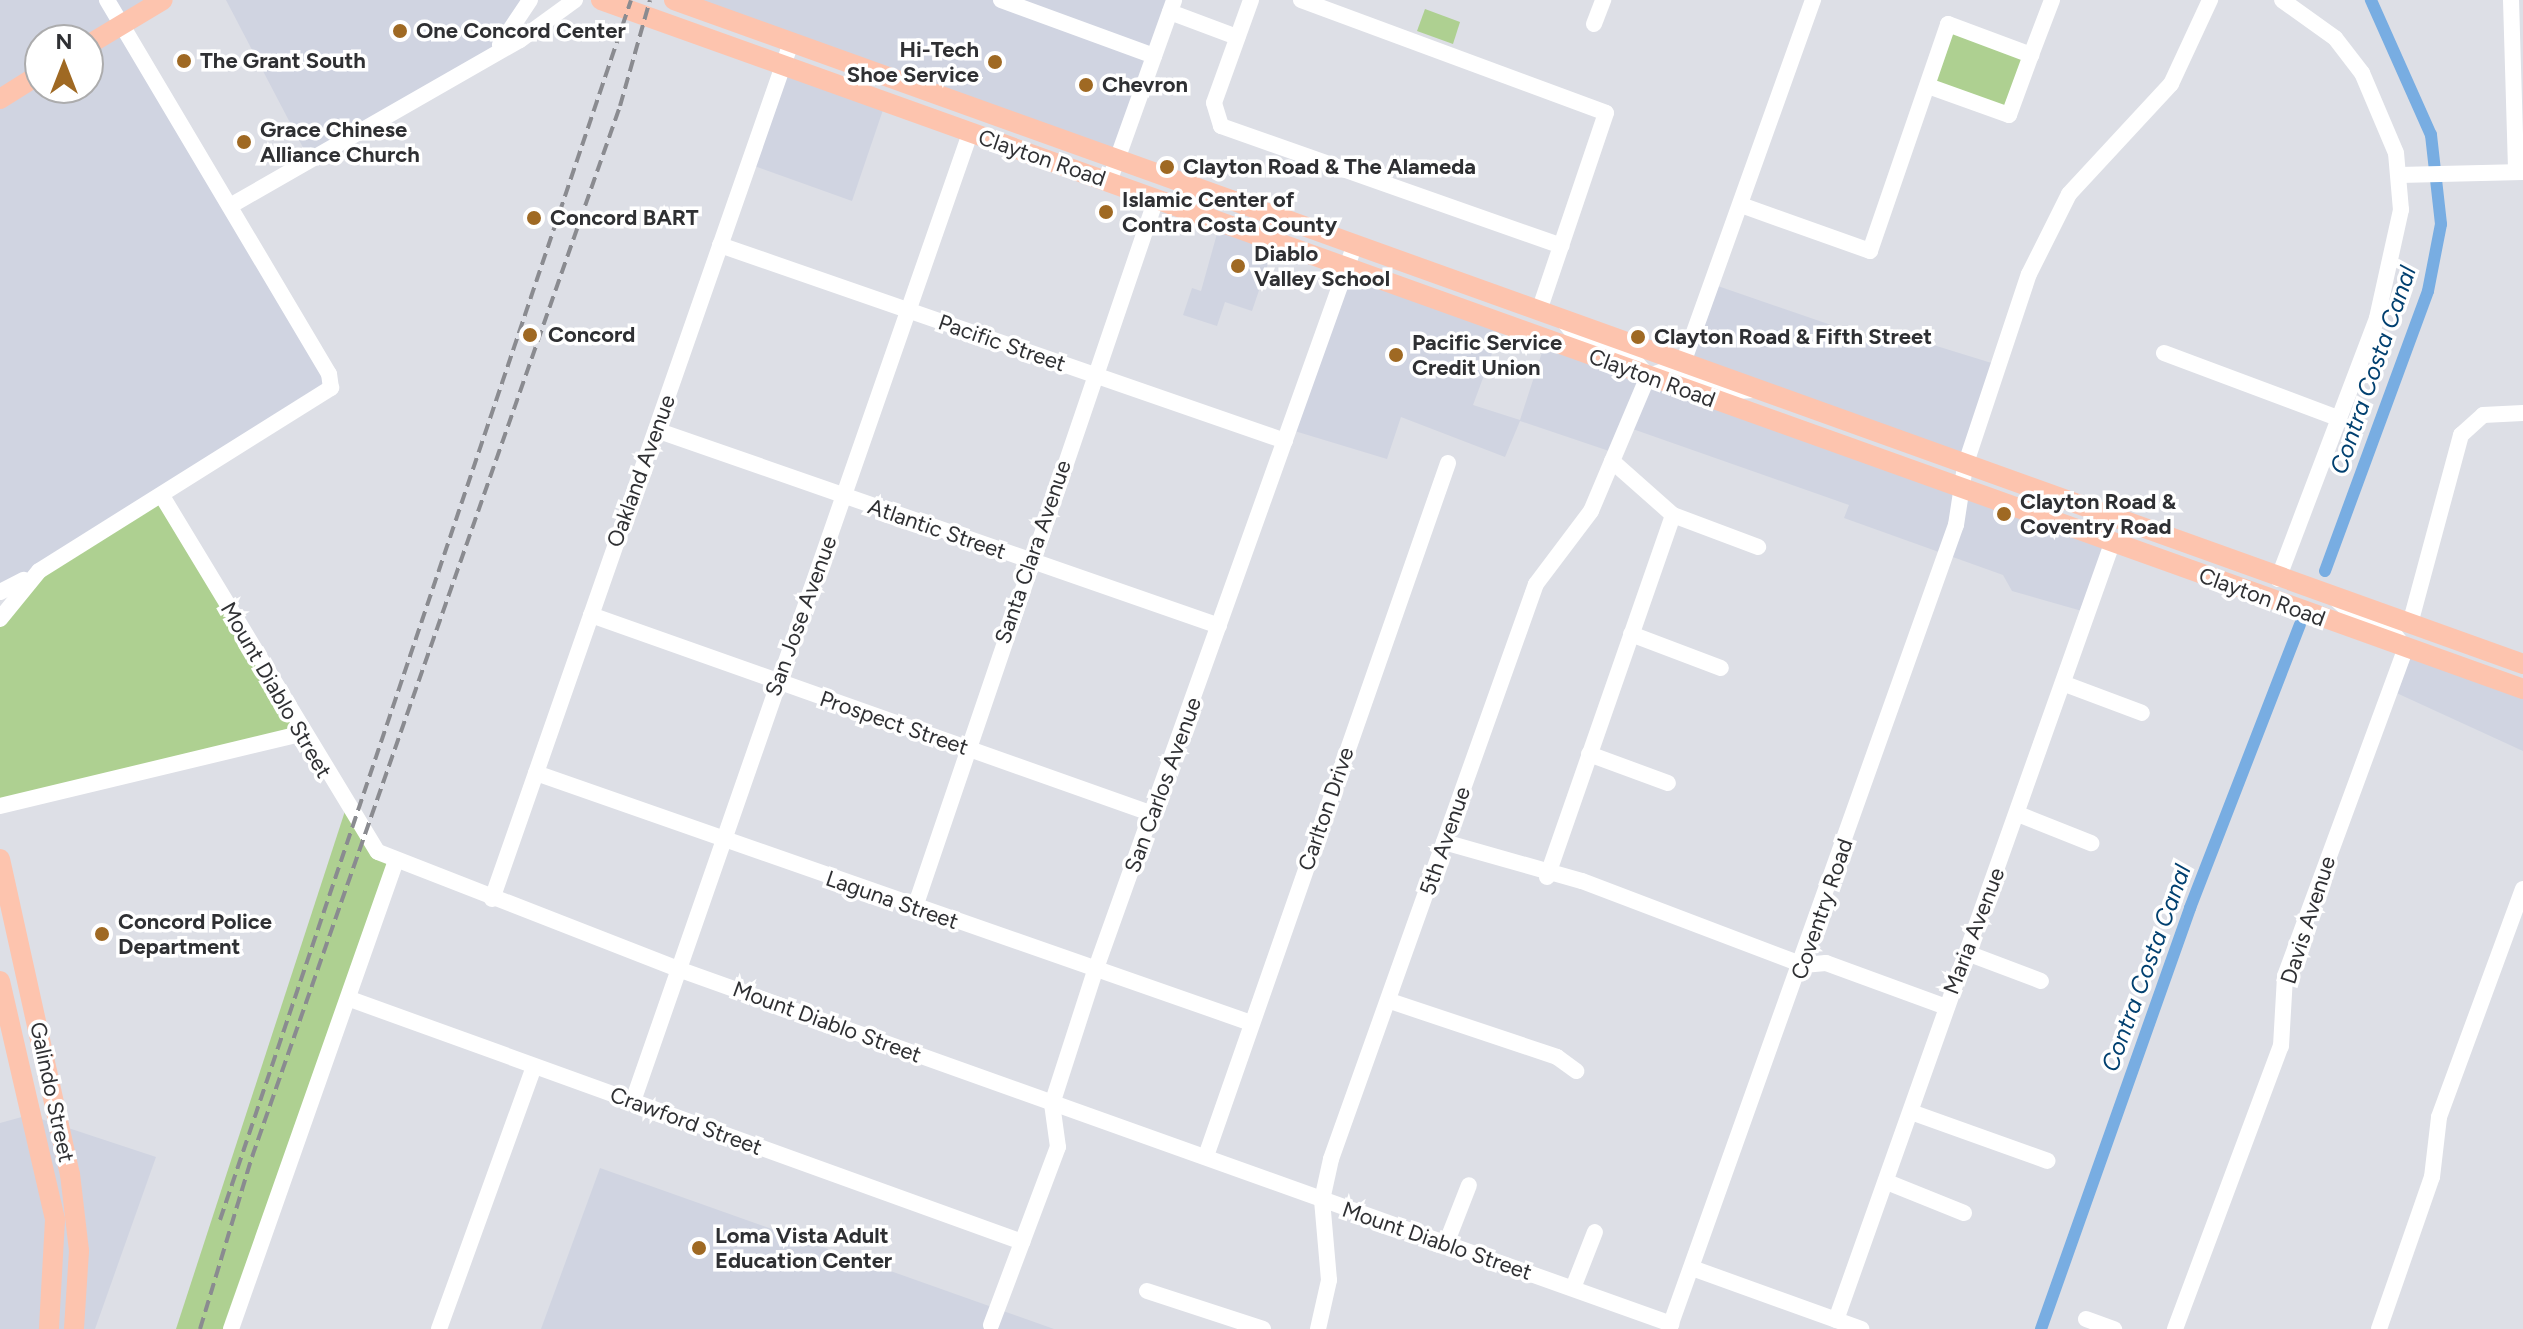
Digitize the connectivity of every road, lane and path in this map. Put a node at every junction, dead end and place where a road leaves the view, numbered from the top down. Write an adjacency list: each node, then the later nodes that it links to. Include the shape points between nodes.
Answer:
1 (107, 0): 19 (street)
2 (163, 0): 19 (main road)
3 (530, 0): 23 (street)
4 (575, 0): 23 (street, via 520,40)
5 (601, 0): 16 (main road, Clayton Road)
6 (674, 0): 22 (main road, Clayton Road)
7 (1001, 0): 25 (street)
8 (1251, 0): 21 (street)
9 (1301, 0): 39 (street, via 1606,113)
10 (1603, 0): 18 (street)
11 (1813, 0): 36 (street)
12 (2052, 0): 24 (street)
13 (2210, 0): 56 (street, Coventry Road, via 2171,84 2053,218)
14 (2282, 0): 33 (street, via 2335,38 2362,73)
15 (2511, 0): 32 (street)
16 (622, 4): 26 (main road, Clayton Road)
17 (1172, 6): 21 (street); 25 (street)
18 (1594, 24)
19 (122, 25): 20 (main road); 37 (street)
20 (104, 36)
21 (1237, 37): 39 (street, via 1214,103 1221,126)
22 (791, 43): 26 (street, Oakland Avenue); 31 (main road, Clayton Road)
23 (500, 45): 37 (street)
24 (2031, 55): 28 (street, via 2009,115); 28 (street, via 1948,24)
25 (1154, 56): 31 (street)
26 (782, 68): 30 (main road, Clayton Road); 38 (street, Oakland Avenue)
27 (24, 84): 29 (main road)
28 (1928, 86): 36 (street, via 1870,251)
29 (0, 99)
30 (970, 133): 34 (main road, Clayton Road); 42 (street, San Jose Avenue)
31 (1116, 160): 34 (street); 40 (main road, Clayton Road)
32 (2520, 172): 33 (street)
33 (2399, 175): 51 (street, via 2393,270)
34 (1109, 182): 35 (main road, Clayton Road)
35 (1156, 199): 41 (main road, Clayton Road); 47 (street, Santa Clara Avenue)
36 (1741, 205): 46 (street)
37 (230, 206): 57 (street, via 329,374 331,388)
38 (720, 245): 42 (street, Pacific Street); 52 (street, Oakland Avenue)
39 (1562, 246): 43 (street)
40 (1354, 247): 41 (street, San Carlos Avenue); 43 (main road, Clayton Road)
41 (1346, 269): 48 (main road, Clayton Road); 53 (street, San Carlos Avenue)
42 (910, 311): 47 (street, Pacific Street); 58 (street, San Jose Avenue)
43 (1539, 311): 44 (main road, Clayton Road)
44 (1563, 320): 46 (main road, Clayton Road); 48 (street, via 1578,339 1634,360)
45 (2164, 353): 51 (street)
46 (1683, 363): 49 (main road, Clayton Road)
47 (1095, 375): 53 (street, Pacific Street); 62 (street, Santa Clara Avenue)
48 (1648, 376): 49 (street, via 1667,370 1725,392); 54 (street, 5th Avenue); 56 (main road, Clayton Road)
49 (1755, 389): 56 (main road, Clayton Road)
50 (2523, 413): 69 (street, via 2483,415 2461,435)
51 (2338, 418): 64 (street)
52 (656, 430): 58 (street, Atlantic Street); 67 (street, Oakland Avenue)
53 (1285, 441): 70 (street, San Carlos Avenue)
54 (1612, 461): 59 (street); 88 (street, 5th Avenue, via 1591,511 1536,584)
55 (1448, 463): 107 (street, Carlton Drive)
56 (1965, 476): 60 (main road, Clayton Road); 64 (main road, Clayton Road); 99 (street, Coventry Road)
57 (162, 496): 63 (street); 80 (street, Mount Diablo Street)
58 (843, 496): 62 (street, Atlantic Street); 76 (street, San Jose Avenue)
59 (1673, 515): 61 (street); 71 (street)
60 (2113, 541): 72 (main road, Clayton Road); 77 (street, Maria Avenue)
61 (1758, 547)
62 (1029, 561): 70 (street, Atlantic Street); 81 (street, Santa Clara Avenue)
63 (39, 571): 65 (street); 68 (street)
64 (2278, 579): 66 (main road, Clayton Road)
65 (0, 592)
66 (2336, 599): 69 (main road, Clayton Road); 72 (street, via 2357,618 2392,631)
67 (591, 615): 76 (street, Prospect Street); 83 (street, Oakland Avenue)
68 (0, 619)
69 (2410, 624): 73 (main road, Clayton Road)
70 (1219, 626): 86 (street, San Carlos Avenue)
71 (1631, 634): 75 (street); 82 (street)
72 (2405, 649): 73 (street, via 2417,641 2467,659); 78 (main road, Clayton Road); 139 (street, Davis Avenue, via 2285,976 2281,1046)
73 (2500, 656): 74 (main road, Clayton Road)
74 (2523, 664)
75 (1721, 668)
76 (777, 682): 81 (street, Prospect Street); 89 (street, San Jose Avenue)
77 (2065, 684): 79 (street); 87 (street, Maria Avenue)
78 (2523, 689)
79 (2142, 713)
80 (301, 734): 85 (street); 92 (street, Mount Diablo Street, via 378,852)
81 (965, 748): 86 (street, Prospect Street); 97 (street, Santa Clara Avenue)
82 (1589, 754): 84 (street); 93 (street)
83 (536, 773): 89 (street, Laguna Street); 95 (street, Oakland Avenue)
84 (1668, 783)
85 (0, 806)
86 (1153, 814): 101 (street, San Carlos Avenue)
87 (2018, 814): 90 (street); 98 (street, Maria Avenue)
88 (1444, 842): 93 (street); 105 (street, 5th Avenue)
89 (722, 843): 97 (street, Laguna Street); 100 (street, San Jose Avenue)
90 (2091, 843)
91 (0, 859): 96 (main road, Galindo Street)
92 (396, 860): 95 (street, Mount Diablo Street); 104 (street)
93 (1547, 877): 99 (street, via 1582,881)
94 (2523, 889): 140 (street, via 2439,1117 2432,1177)
95 (492, 899): 100 (street, Mount Diablo Street)
96 (6, 906): 111 (main road, Galindo Street)
97 (915, 907): 101 (street, Laguna Street)
98 (1967, 953): 103 (street); 106 (street, Maria Avenue)
99 (1803, 965): 106 (street, via 1826,963); 124 (street, Coventry Road)
100 (678, 969): 112 (street, San Jose Avenue); 113 (street, Mount Diablo Street)
101 (1095, 971): 107 (street, Laguna Street); 113 (street, San Carlos Avenue)
102 (0, 981): 108 (main road, Galindo Street)
103 (2041, 981)
104 (350, 999): 109 (street, Crawford Street); 133 (street)
105 (1390, 1001): 110 (street, via 1557,1057); 119 (street, 5th Avenue)
106 (1946, 1007): 114 (street, Maria Avenue)
107 (1251, 1023): 115 (street, Carlton Drive)
108 (14, 1039): 111 (main road, via 30,1044); 131 (main road, Galindo Street, via 55,1220)
109 (533, 1069): 112 (street, Crawford Street); 134 (street)
110 (1576, 1071)
111 (48, 1074): 132 (main road, Galindo Street, via 79,1251)
112 (633, 1101): 122 (street, Crawford Street)
113 (1052, 1104): 115 (street, Mount Diablo Street); 122 (street, San Carlos Avenue, via 1058,1147)
114 (1911, 1112): 116 (street); 117 (street, Maria Avenue)
115 (1206, 1156): 119 (street, Mount Diablo Street)
116 (2048, 1161)
117 (1887, 1182): 120 (street); 128 (street, Maria Avenue)
118 (1469, 1185): 123 (street)
119 (1322, 1200): 123 (street, Mount Diablo Street); 136 (street, 5th Avenue, via 1329,1280)
120 (1964, 1213)
121 (1595, 1232): 125 (street)
122 (1022, 1242): 129 (street, San Carlos Avenue)
123 (1446, 1244): 125 (street, Mount Diablo Street)
124 (1692, 1268): 128 (street); 130 (street, Coventry Road)
125 (1573, 1288): 130 (street, Mount Diablo Street)
126 (1147, 1291): 135 (street)
127 (2086, 1319): 138 (street)
128 (1836, 1320): 137 (street)
129 (991, 1325)
130 (1670, 1326)
131 (49, 1329)
132 (74, 1329)
133 (231, 1329)
134 (439, 1329)
135 (1263, 1329)
136 (1318, 1329)
137 (1861, 1329)
138 (2114, 1329)
139 (2175, 1329)
140 (2379, 1329)

